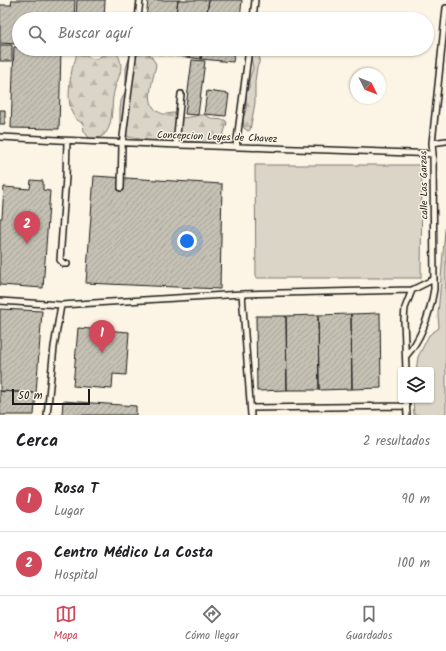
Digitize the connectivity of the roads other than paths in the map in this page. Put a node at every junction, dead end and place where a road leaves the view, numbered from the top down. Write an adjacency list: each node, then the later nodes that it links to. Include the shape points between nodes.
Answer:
1 (140, 0): 4 (lane)
2 (255, 0): 5 (lane)
3 (446, 8): 13 (lane, calle Las Garzas)
4 (139, 12)
5 (254, 12)
6 (133, 56): 12 (lane)
7 (248, 56): 15 (lane)
8 (181, 94): 14 (lane)
9 (0, 137): 10 (lane, Concepcion Leyes de Chavez)
10 (66, 141): 12 (lane, Concepcion Leyes de Chavez); 18 (lane, via 60,260)
11 (446, 141): 13 (lane)
12 (122, 143): 14 (lane, Concepcion Leyes de Chavez); 17 (lane)
13 (432, 143): 16 (lane, calle Las Garzas)
14 (176, 145): 15 (lane, Concepcion Leyes de Chavez)
15 (236, 147): 16 (lane, Concepcion Leyes de Chavez)
16 (433, 154): 19 (lane, calle Las Garzas)
17 (121, 188)
18 (67, 264)
19 (434, 279): 20 (lane); 24 (lane, calle Las Garzas, via 430,310 415,346)
20 (412, 290): 21 (lane); 24 (lane, via 405,308)
21 (242, 294): 23 (lane); 27 (lane)
22 (0, 301): 23 (lane)
23 (61, 305): 28 (lane)
24 (406, 356): 25 (lane)
25 (406, 367)
26 (406, 403): 27 (lane); 30 (lane)
27 (252, 408): 29 (lane)
28 (47, 415)
29 (251, 415)
30 (406, 415)

